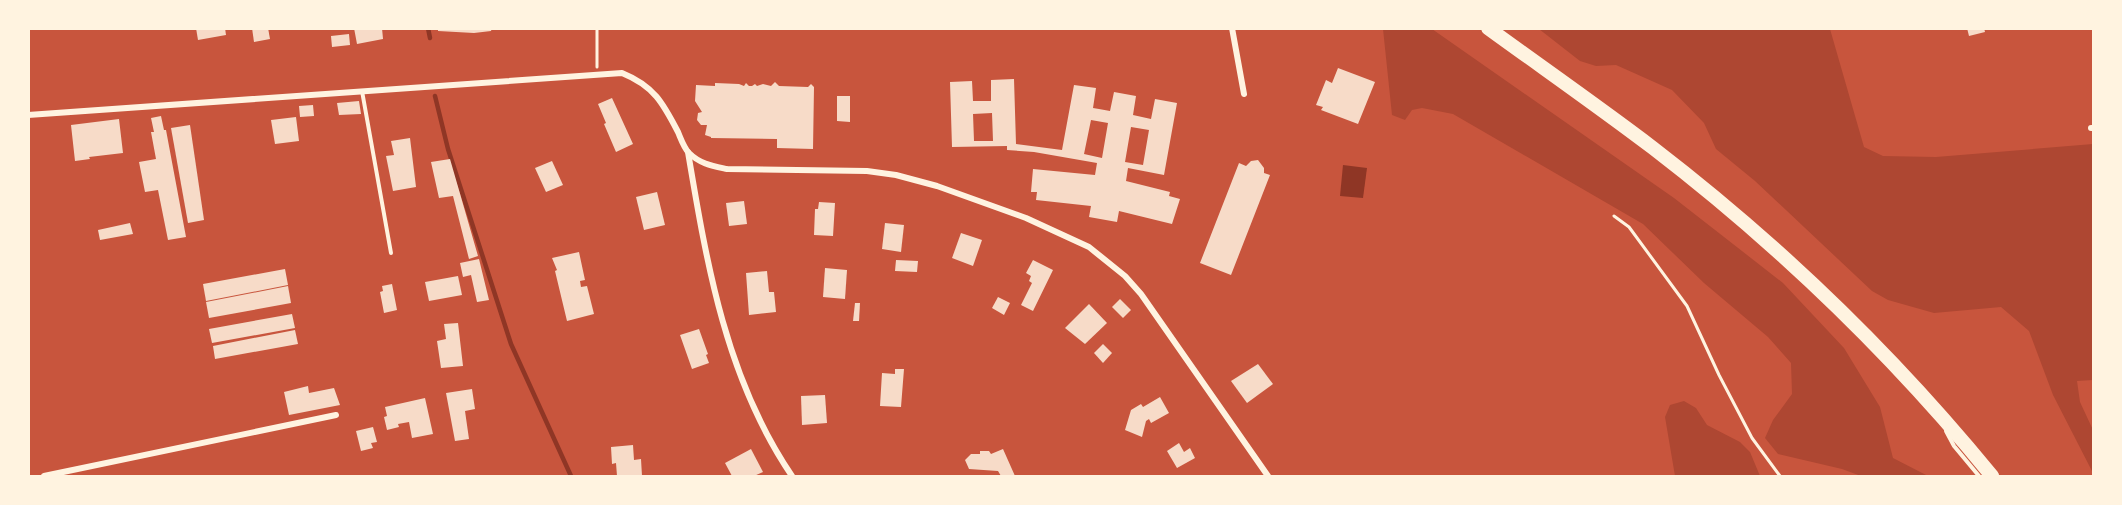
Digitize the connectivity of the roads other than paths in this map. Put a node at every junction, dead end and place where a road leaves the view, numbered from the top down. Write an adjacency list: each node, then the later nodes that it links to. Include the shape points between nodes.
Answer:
1 (1232, 28): 4 (street)
2 (1488, 28): 8 (highway, via 1654,149 1772,246)
3 (362, 91): 5 (street); 6 (street, via 622,73 638,80 664,104); 7 (lane)
4 (1244, 94)
5 (28, 115)
6 (688, 152): 11 (street, via 713,287 729,346 765,433); 12 (street, via 707,165 727,169 867,171 913,179 1026,218 1089,247 1141,294)
7 (392, 253)
8 (1934, 409): 13 (lane, via 1954,446); 14 (highway)
9 (336, 415): 10 (street)
10 (44, 477)
11 (792, 477)
12 (1268, 477)
13 (1979, 477)
14 (1992, 477)

